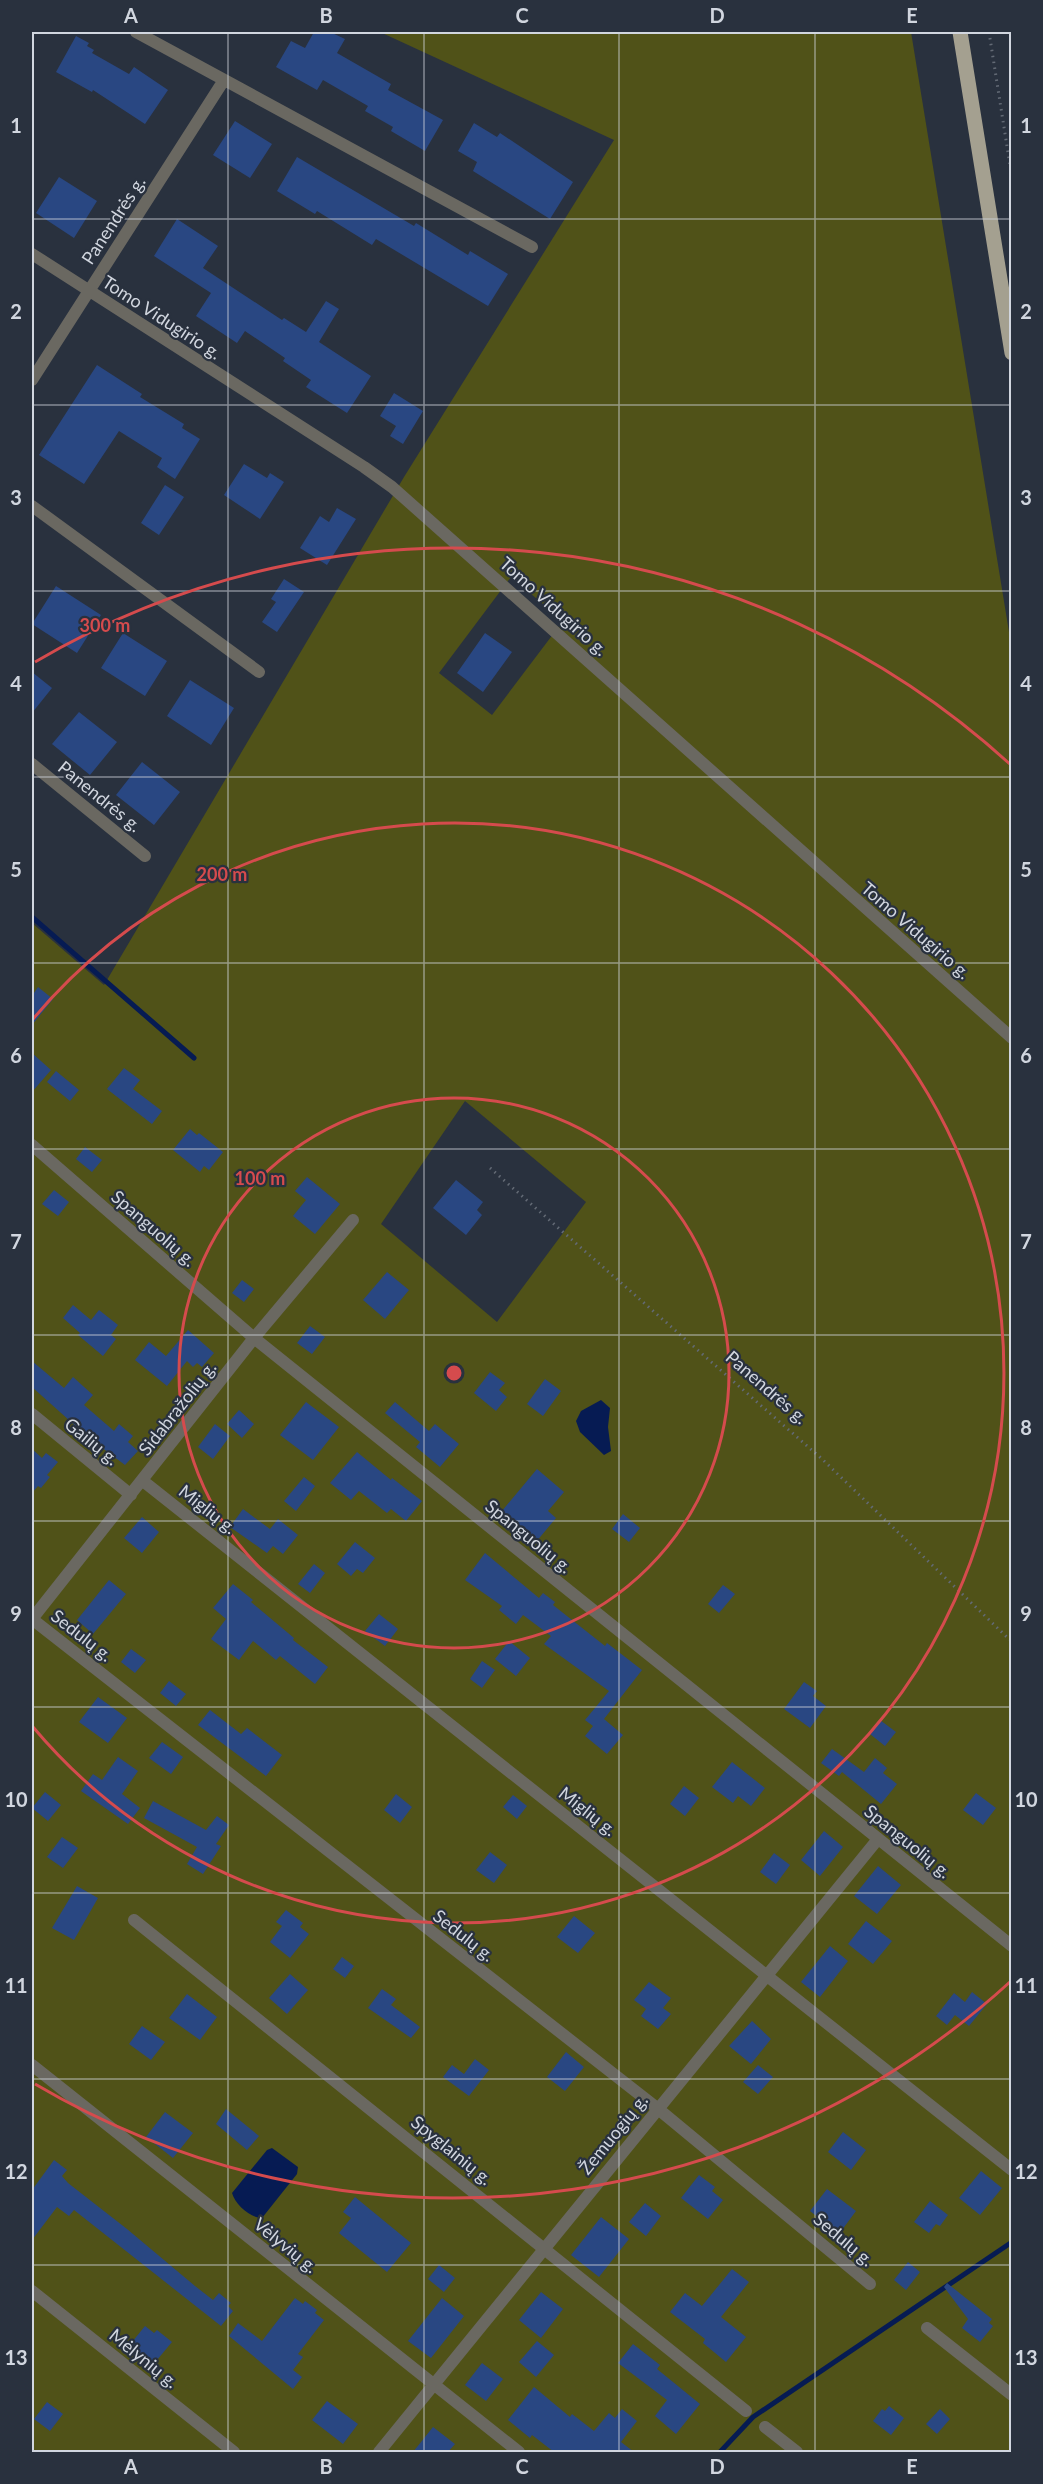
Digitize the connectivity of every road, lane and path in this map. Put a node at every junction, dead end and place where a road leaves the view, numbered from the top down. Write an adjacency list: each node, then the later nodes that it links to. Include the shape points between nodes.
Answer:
1 (136, 32): 4 (street)
2 (960, 32): 9 (main road)
3 (989, 32): 5 (path)
4 (224, 80): 6 (street); 8 (street, Panendrės g.)
5 (1011, 177)
6 (532, 247)
7 (32, 254): 8 (street, Tomo Vidugirio g.)
8 (89, 292): 10 (street, Panendrės g.); 15 (street, Tomo Vidugirio g., via 392,487)
9 (1011, 348)
10 (32, 380)
11 (32, 506): 12 (street)
12 (259, 672)
13 (32, 764): 14 (street, Panendrės g.)
14 (146, 856)
15 (1011, 1038)
16 (32, 1145): 19 (street, Spanguolių g.)
17 (490, 1168): 24 (path, Panendrės g., via 822,1459)
18 (352, 1220): 19 (street, Sidabražolių g.)
19 (254, 1338): 21 (street, Sidabražolių g.); 25 (street, Spanguolių g.)
20 (32, 1414): 22 (street, Gailių g.)
21 (143, 1481): 22 (street, Sidabražolių g.); 28 (street, Miglių g.)
22 (130, 1495): 23 (street, Sidabražolių g.)
23 (32, 1619): 30 (street, Sedulų g.)
24 (1011, 1642)
25 (878, 1839): 27 (street, Spanguolių g.); 28 (street, Žemuogių g.)
26 (134, 1920): 32 (street, Spyglainių g.)
27 (1011, 1946)
28 (766, 1976): 30 (street, Žemuogių g.); 31 (street, Miglių g.)
29 (32, 2065): 36 (street, Vėlyvių g.)
30 (657, 2108): 32 (street, Žemuogių g.); 33 (street, Sedulų g.)
31 (1011, 2170)
32 (545, 2248): 36 (street, Žemuogių g.); 38 (street, Spyglainių g.)
33 (870, 2284)
34 (32, 2291): 40 (street, Mėlynių g.)
35 (927, 2328): 37 (street)
36 (433, 2384): 41 (street, Žemuogių g.); 42 (street, Vėlyvių g.)
37 (1011, 2395)
38 (746, 2411)
39 (765, 2427): 43 (street)
40 (234, 2452)
41 (379, 2452)
42 (519, 2452)
43 (796, 2452)

